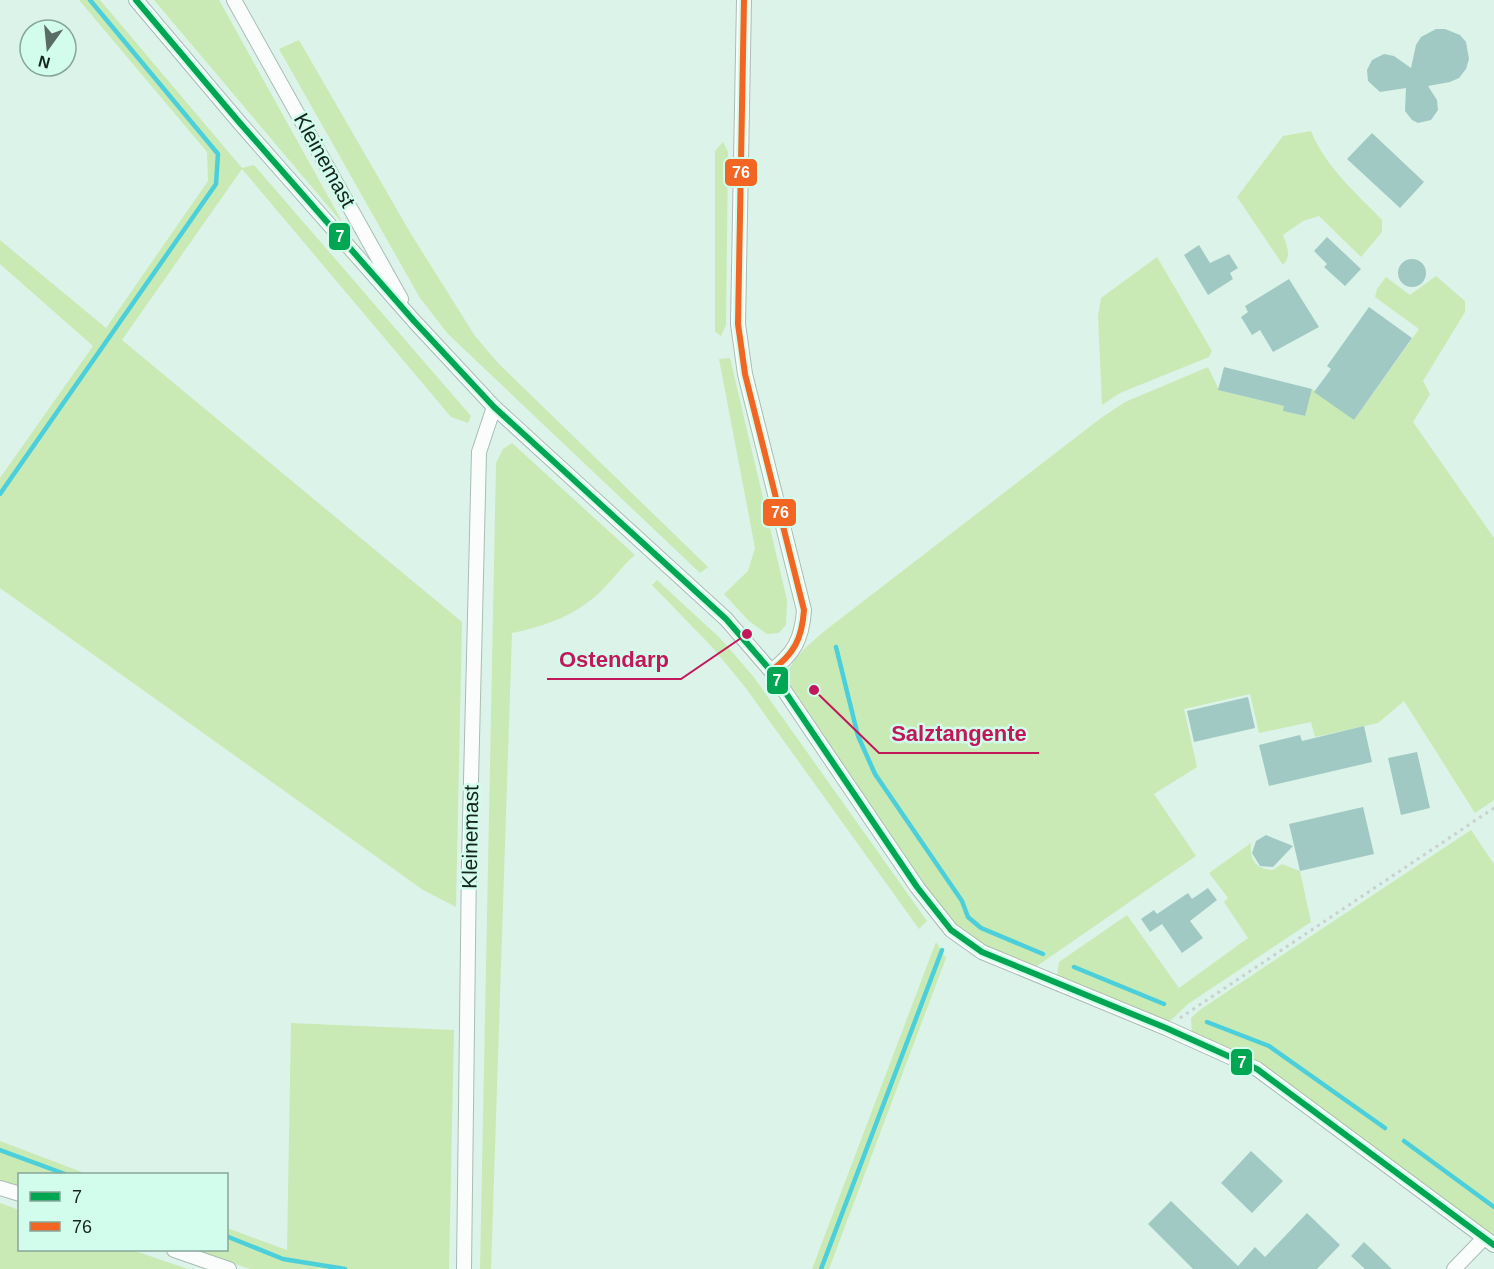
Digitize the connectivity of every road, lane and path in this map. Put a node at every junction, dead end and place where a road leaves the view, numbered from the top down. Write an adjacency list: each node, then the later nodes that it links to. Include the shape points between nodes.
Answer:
1 (136, 0): 4 (street, Kleinemast)
2 (234, 0): 4 (street, Kleinemast)
3 (744, 0): 6 (street, via 738,324 745,374 804,610 800,640 788,658)
4 (414, 321): 5 (street, Kleinemast)
5 (494, 407): 6 (street, Kleinemast, via 726,620); 14 (street, Kleinemast, via 479,452)
6 (771, 671): 8 (street, Kleinemast, via 916,887 951,930 982,952)
7 (1494, 808): 8 (path)
8 (1166, 1028): 11 (street, Kleinemast, via 1257,1069)
9 (0, 1188): 10 (street)
10 (18, 1193)
11 (1489, 1242): 15 (street, Kleinemast)
12 (177, 1251): 13 (street)
13 (229, 1269)
14 (464, 1269)
15 (1454, 1269)

